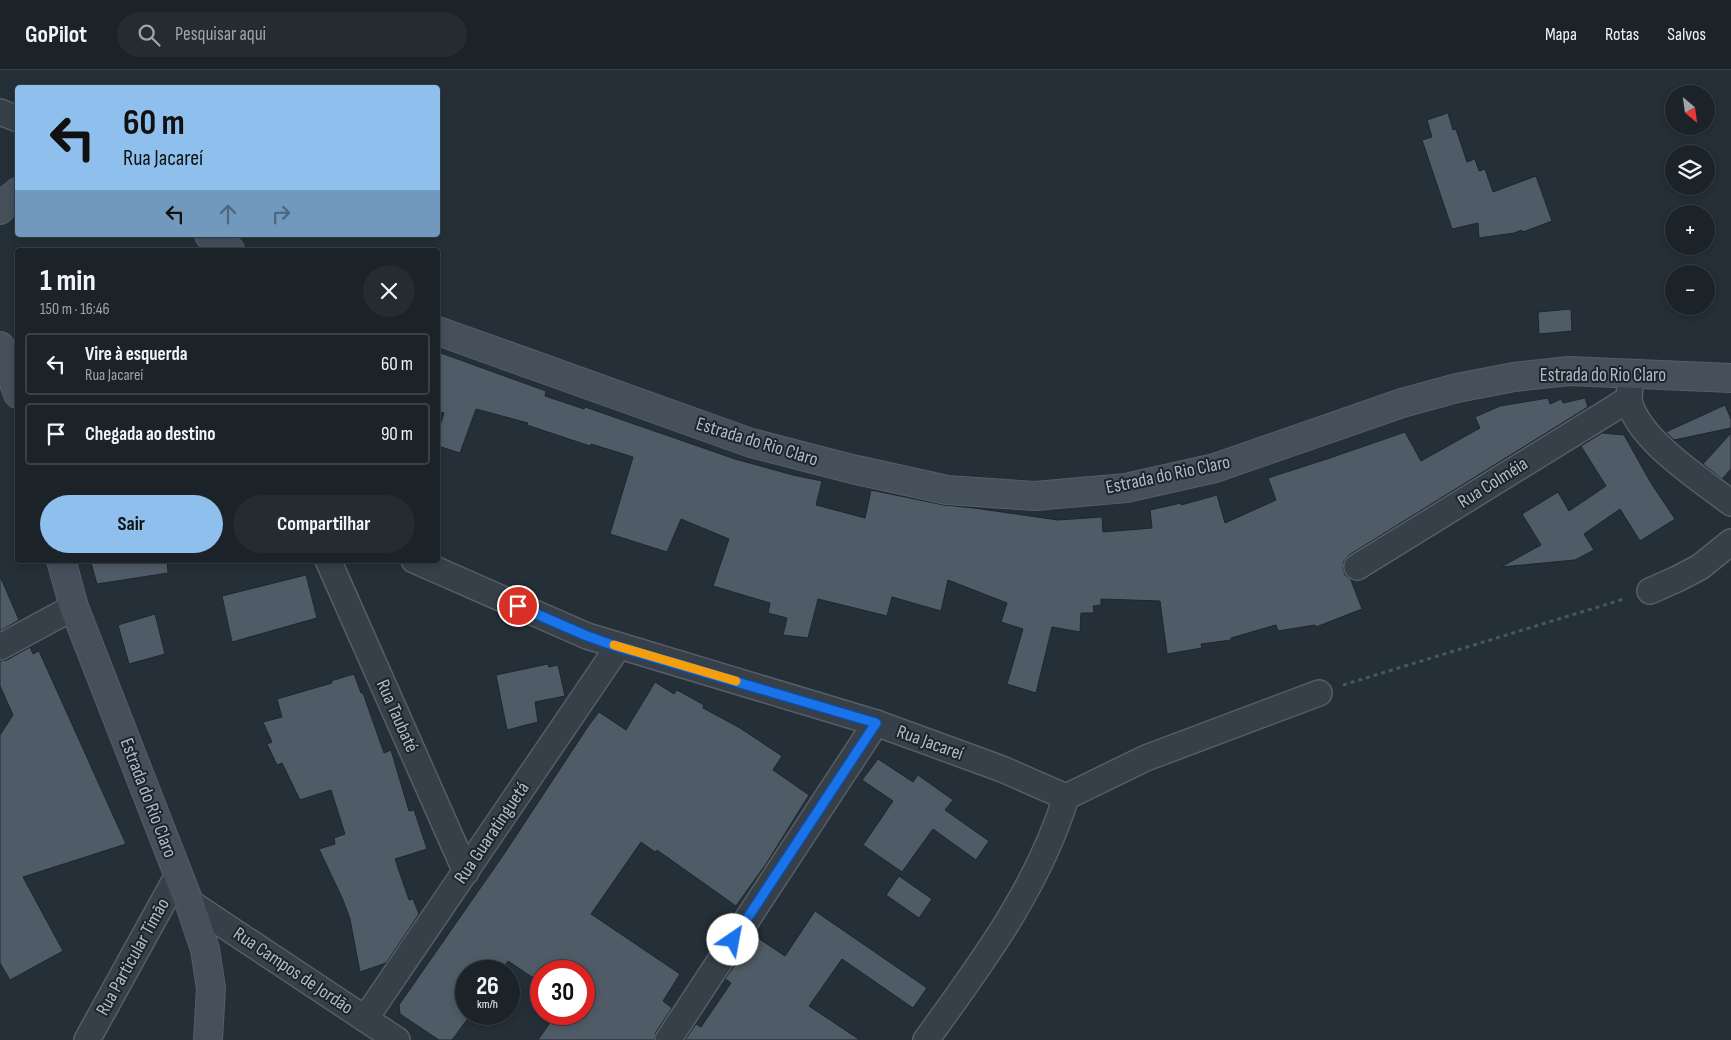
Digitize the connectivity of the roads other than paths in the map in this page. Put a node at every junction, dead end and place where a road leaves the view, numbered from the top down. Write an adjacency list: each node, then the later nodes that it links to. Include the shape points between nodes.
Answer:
1 (0, 112): 2 (street)
2 (15, 118)
3 (15, 194): 4 (main road)
4 (0, 210)
5 (212, 237): 6 (main road)
6 (227, 248)
7 (440, 332): 11 (main road, Estrada do Rio Claro, via 751,443 947,490 1035,496 1126,488 1215,468 1402,403 1514,377 1569,371)
8 (0, 346): 10 (main road)
9 (1731, 378): 11 (main road, Estrada do Rio Claro)
10 (15, 383)
11 (1630, 387): 12 (street, via 1642,426 1660,448); 17 (street, Rua Colméia)
12 (1731, 503)
13 (1731, 542): 18 (street, via 1700,567)
14 (62, 563): 19 (main road, Estrada do Rio Claro)
15 (329, 563): 25 (street, Rua Taubaté)
16 (421, 563): 21 (street, Rua Jacareí)
17 (1357, 567)
18 (1650, 591)
19 (74, 606): 20 (street); 26 (main road, Estrada do Rio Claro)
20 (0, 647)
21 (618, 647): 23 (street, Rua Jacareí); 25 (street, Rua Guaratinguetá)
22 (1319, 693): 24 (street, via 1146,758)
23 (876, 723): 24 (street, Rua Jacareí, via 1002,769); 32 (street)
24 (1066, 797): 33 (street, via 1034,876 997,941)
25 (466, 872): 28 (street, Rua Guaratinguetá)
26 (178, 874): 27 (main road, Estrada do Rio Claro); 29 (street, Rua Particular Timão)
27 (190, 902): 28 (street, Rua Campos de Jordão); 30 (main road, Estrada do Rio Claro, via 205,948 211,988)
28 (365, 1019): 31 (street, Rua Campos de Jordão)
29 (87, 1040)
30 (208, 1040)
31 (397, 1040)
32 (668, 1040)
33 (926, 1040)

